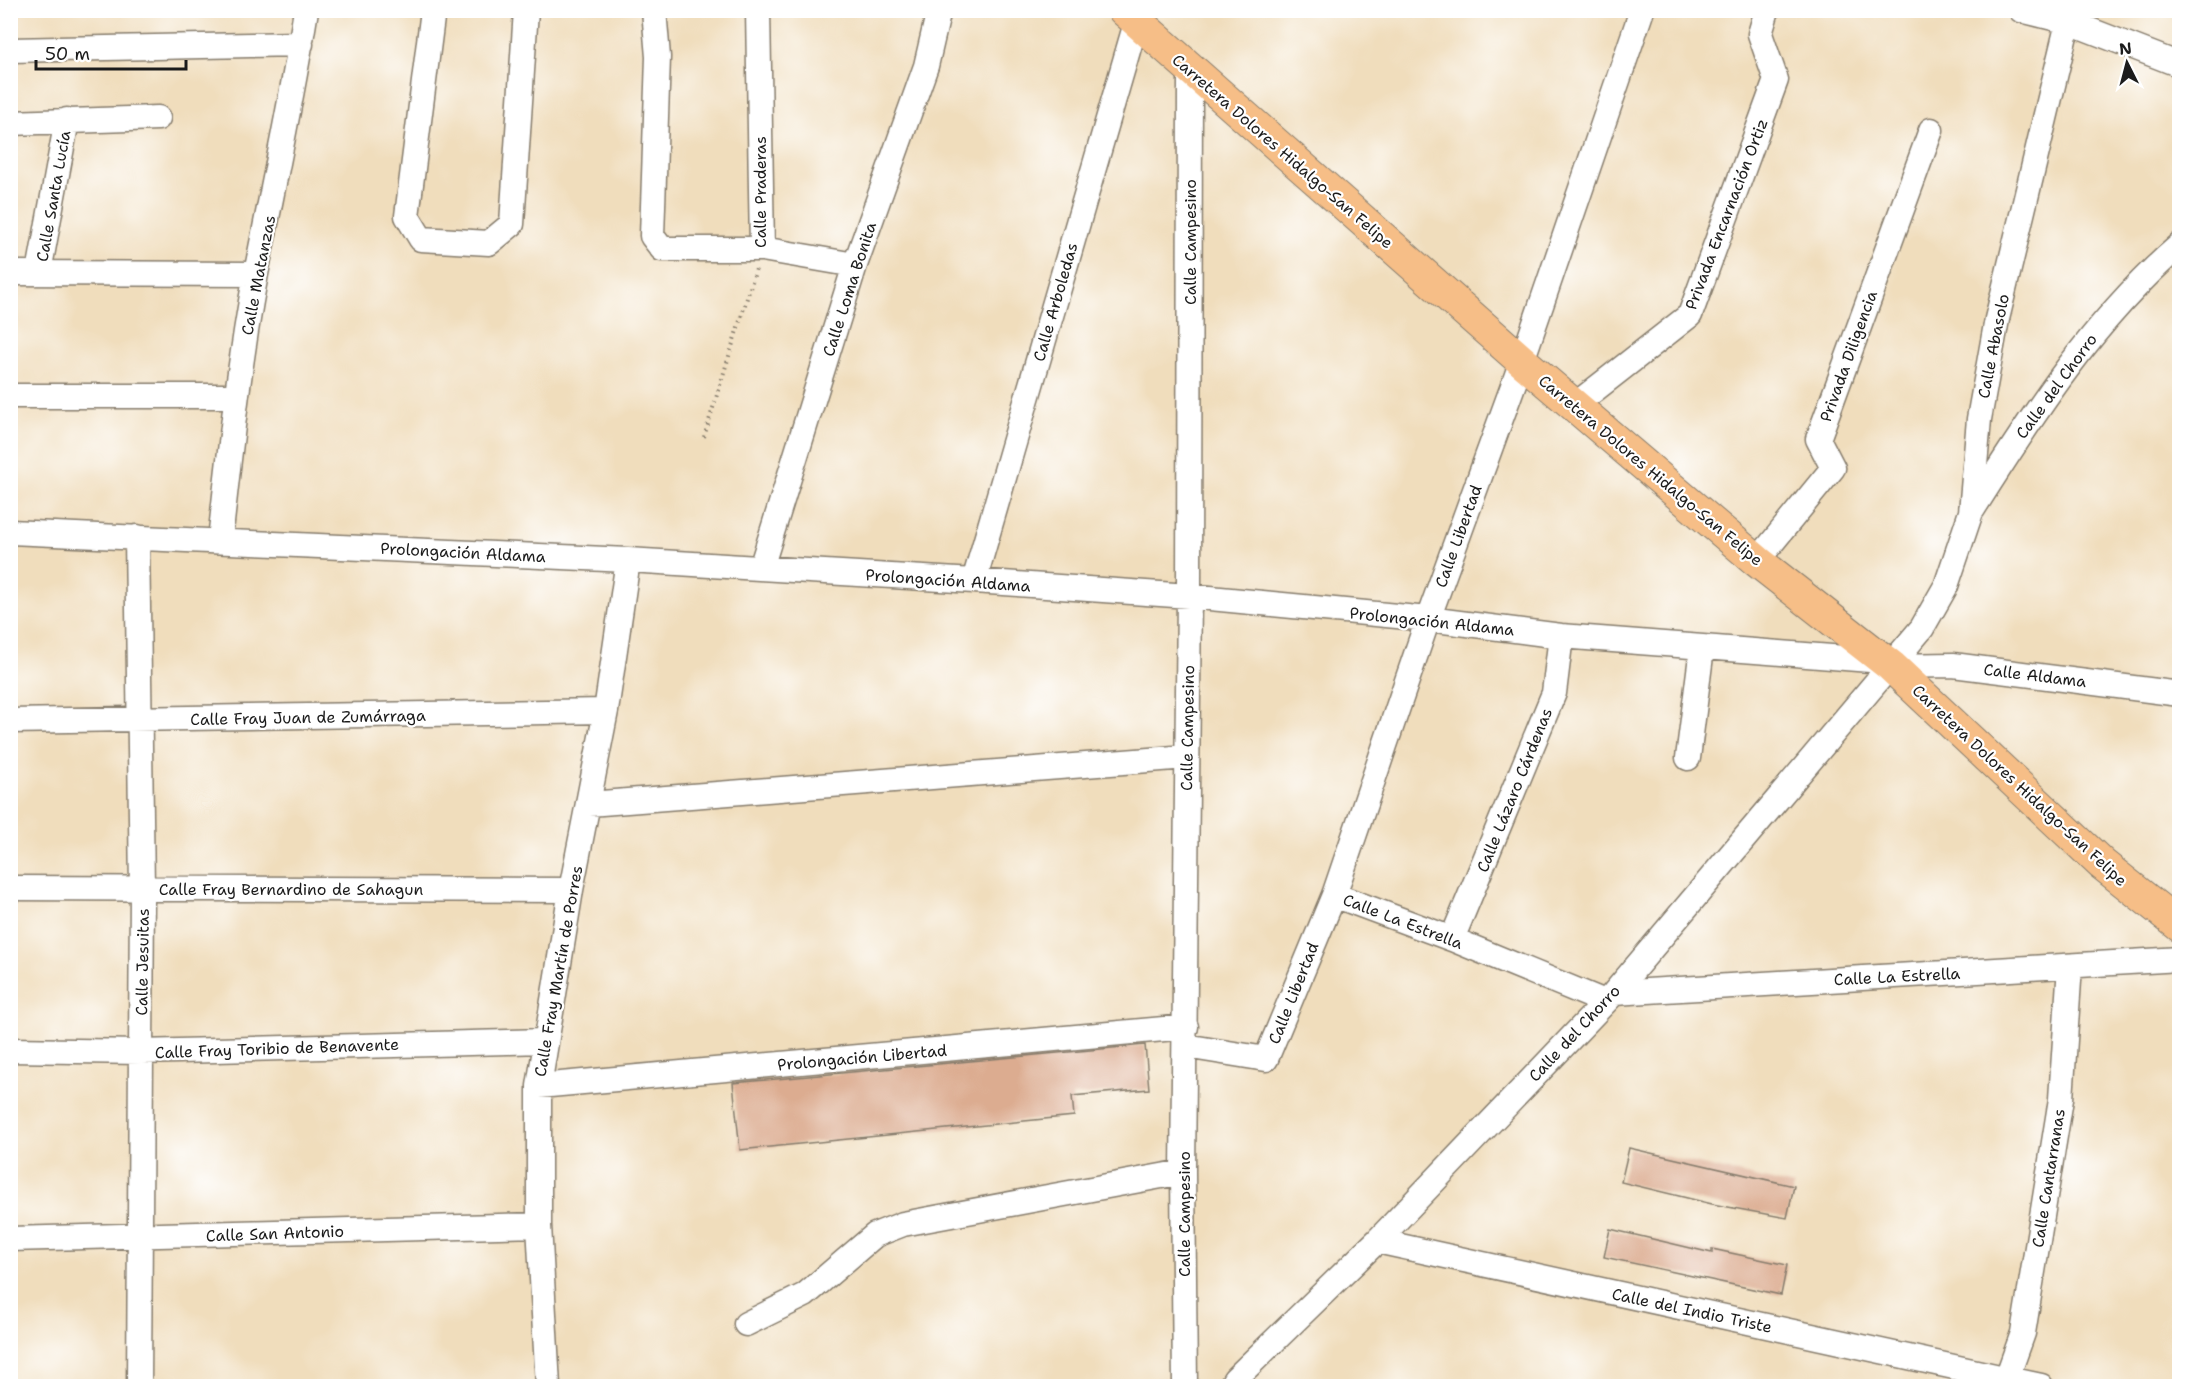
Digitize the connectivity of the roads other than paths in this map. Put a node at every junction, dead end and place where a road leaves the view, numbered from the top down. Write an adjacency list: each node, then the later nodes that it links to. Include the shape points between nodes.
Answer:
1 (306, 10): 12 (street, Calle Matanzas)
2 (433, 10): 3 (street, via 407,216 421,239 489,243 512,224)
3 (526, 10)
4 (654, 10): 21 (street, via 658,57 652,236 662,249)
5 (758, 10): 21 (street, Calle Praderas)
6 (939, 10): 22 (street, Calle Loma Bonita, via 926,66)
7 (1642, 10): 26 (street, Calle Libertad)
8 (1767, 10): 29 (street, Privada Encarnación Ortiz, via 1760,34 1776,80 1690,315)
9 (2021, 10): 10 (street)
10 (2070, 16): 14 (street); 30 (street, Calle Abasolo, via 1997,319 1979,418)
11 (1130, 17): 15 (main road, Carretera Dolores Hidalgo-San Felipe); 37 (street, Calle Arboledas)
12 (301, 44): 13 (street); 25 (street, Calle Matanzas)
13 (10, 50)
14 (2180, 65)
15 (1191, 69): 26 (main road, Carretera Dolores Hidalgo-San Felipe); 38 (street, Calle Campesino)
16 (158, 118): 17 (street)
17 (67, 120): 18 (street); 23 (street, Calle Santa Lucía)
18 (10, 123)
19 (1931, 130): 35 (street, Privada Diligencia, via 1818,439 1833,468)
20 (2180, 245): 30 (street, Calle del Chorro, via 2149,271 2077,353)
21 (762, 249): 22 (street)
22 (855, 265): 36 (street, Calle Loma Bonita)
23 (39, 272): 24 (street); 25 (street)
24 (10, 273)
25 (256, 274): 28 (street, Calle Matanzas)
26 (1522, 361): 29 (main road, Carretera Dolores Hidalgo-San Felipe); 39 (street, Calle Libertad)
27 (10, 396): 28 (street)
28 (236, 396): 33 (street, Calle Matanzas)
29 (1575, 405): 35 (main road, Carretera Dolores Hidalgo-San Felipe)
30 (1971, 512): 42 (street, Calle Abasolo, via 1946,586 1922,628)
31 (10, 532): 32 (street, Prolongación Aldama)
32 (137, 537): 33 (street, Prolongación Aldama); 45 (street, Calle Jesuitas)
33 (220, 540): 34 (street, Prolongación Aldama)
34 (628, 560): 36 (street, Prolongación Aldama); 44 (street, Calle Fray Martín de Porres)
35 (1757, 561): 42 (main road, Carretera Dolores Hidalgo-San Felipe)
36 (761, 568): 37 (street, Prolongación Aldama)
37 (974, 581): 38 (street, Prolongación Aldama)
38 (1189, 596): 39 (street, Prolongación Aldama); 47 (street, Calle Campesino)
39 (1428, 619): 40 (street, Prolongación Aldama); 53 (street, Calle Libertad)
40 (1561, 636): 41 (street, Prolongación Aldama); 55 (street, Calle Lázaro Cárdenas, via 1554,693)
41 (1702, 648): 42 (street, Prolongación Aldama); 48 (street)
42 (1887, 664): 43 (street, Calle Aldama, via 1953,665); 54 (main road, Carretera Dolores Hidalgo-San Felipe, via 2102,864); 58 (street, Calle del Chorro)
43 (2180, 694)
44 (606, 711): 45 (street, Calle Fray Juan de Zumárraga); 49 (street, Calle Fray Martín de Porres)
45 (142, 720): 46 (street, Calle Fray Juan de Zumárraga); 51 (street, Calle Jesuitas)
46 (10, 721)
47 (1187, 756): 49 (street); 59 (street, Calle Campesino)
48 (1688, 758)
49 (589, 804): 52 (street, Calle Fray Martín de Porres)
50 (10, 888): 51 (street, Calle Fray Bernardino de Sahagun)
51 (142, 888): 52 (street, Calle Fray Bernardino de Sahagun); 62 (street, Calle Jesuitas)
52 (571, 890): 60 (street, Calle Fray Martín de Porres)
53 (1334, 895): 55 (street, Calle La Estrella); 63 (street, Calle Libertad)
54 (2180, 926)
55 (1452, 939): 58 (street, Calle La Estrella)
56 (2180, 959): 57 (street, Calle La Estrella)
57 (2070, 966): 58 (street, Calle La Estrella); 71 (street, Calle Cantarranas, via 2061,1098 2023,1333)
58 (1609, 997): 69 (street, Calle del Chorro)
59 (1186, 1037): 63 (street, Prolongación Libertad); 64 (street, Prolongación Libertad); 65 (street, Calle Campesino)
60 (544, 1041): 62 (street, Calle Fray Toribio de Benavente); 64 (street, Calle Fray Martín de Porres)
61 (10, 1050): 62 (street, Calle Fray Toribio de Benavente)
62 (141, 1052): 67 (street, Calle Jesuitas)
63 (1266, 1059)
64 (539, 1086): 66 (street, Calle Fray Martín de Porres)
65 (1183, 1172): 70 (street, via 903,1224 875,1235 805,1295); 75 (street, Calle Campesino)
66 (539, 1225): 67 (street, Calle San Antonio); 74 (street, Calle Fray Martín de Porres)
67 (141, 1237): 68 (street, Calle San Antonio); 73 (street, Calle Jesuitas)
68 (10, 1239)
69 (1377, 1241): 71 (street, Calle del Indio Triste); 72 (street, Calle del Chorro)
70 (746, 1324)
71 (2005, 1383): 76 (street, Calle del Indio Triste)
72 (1226, 1384)
73 (139, 1386)
74 (548, 1386)
75 (1185, 1386)
76 (2041, 1386)

